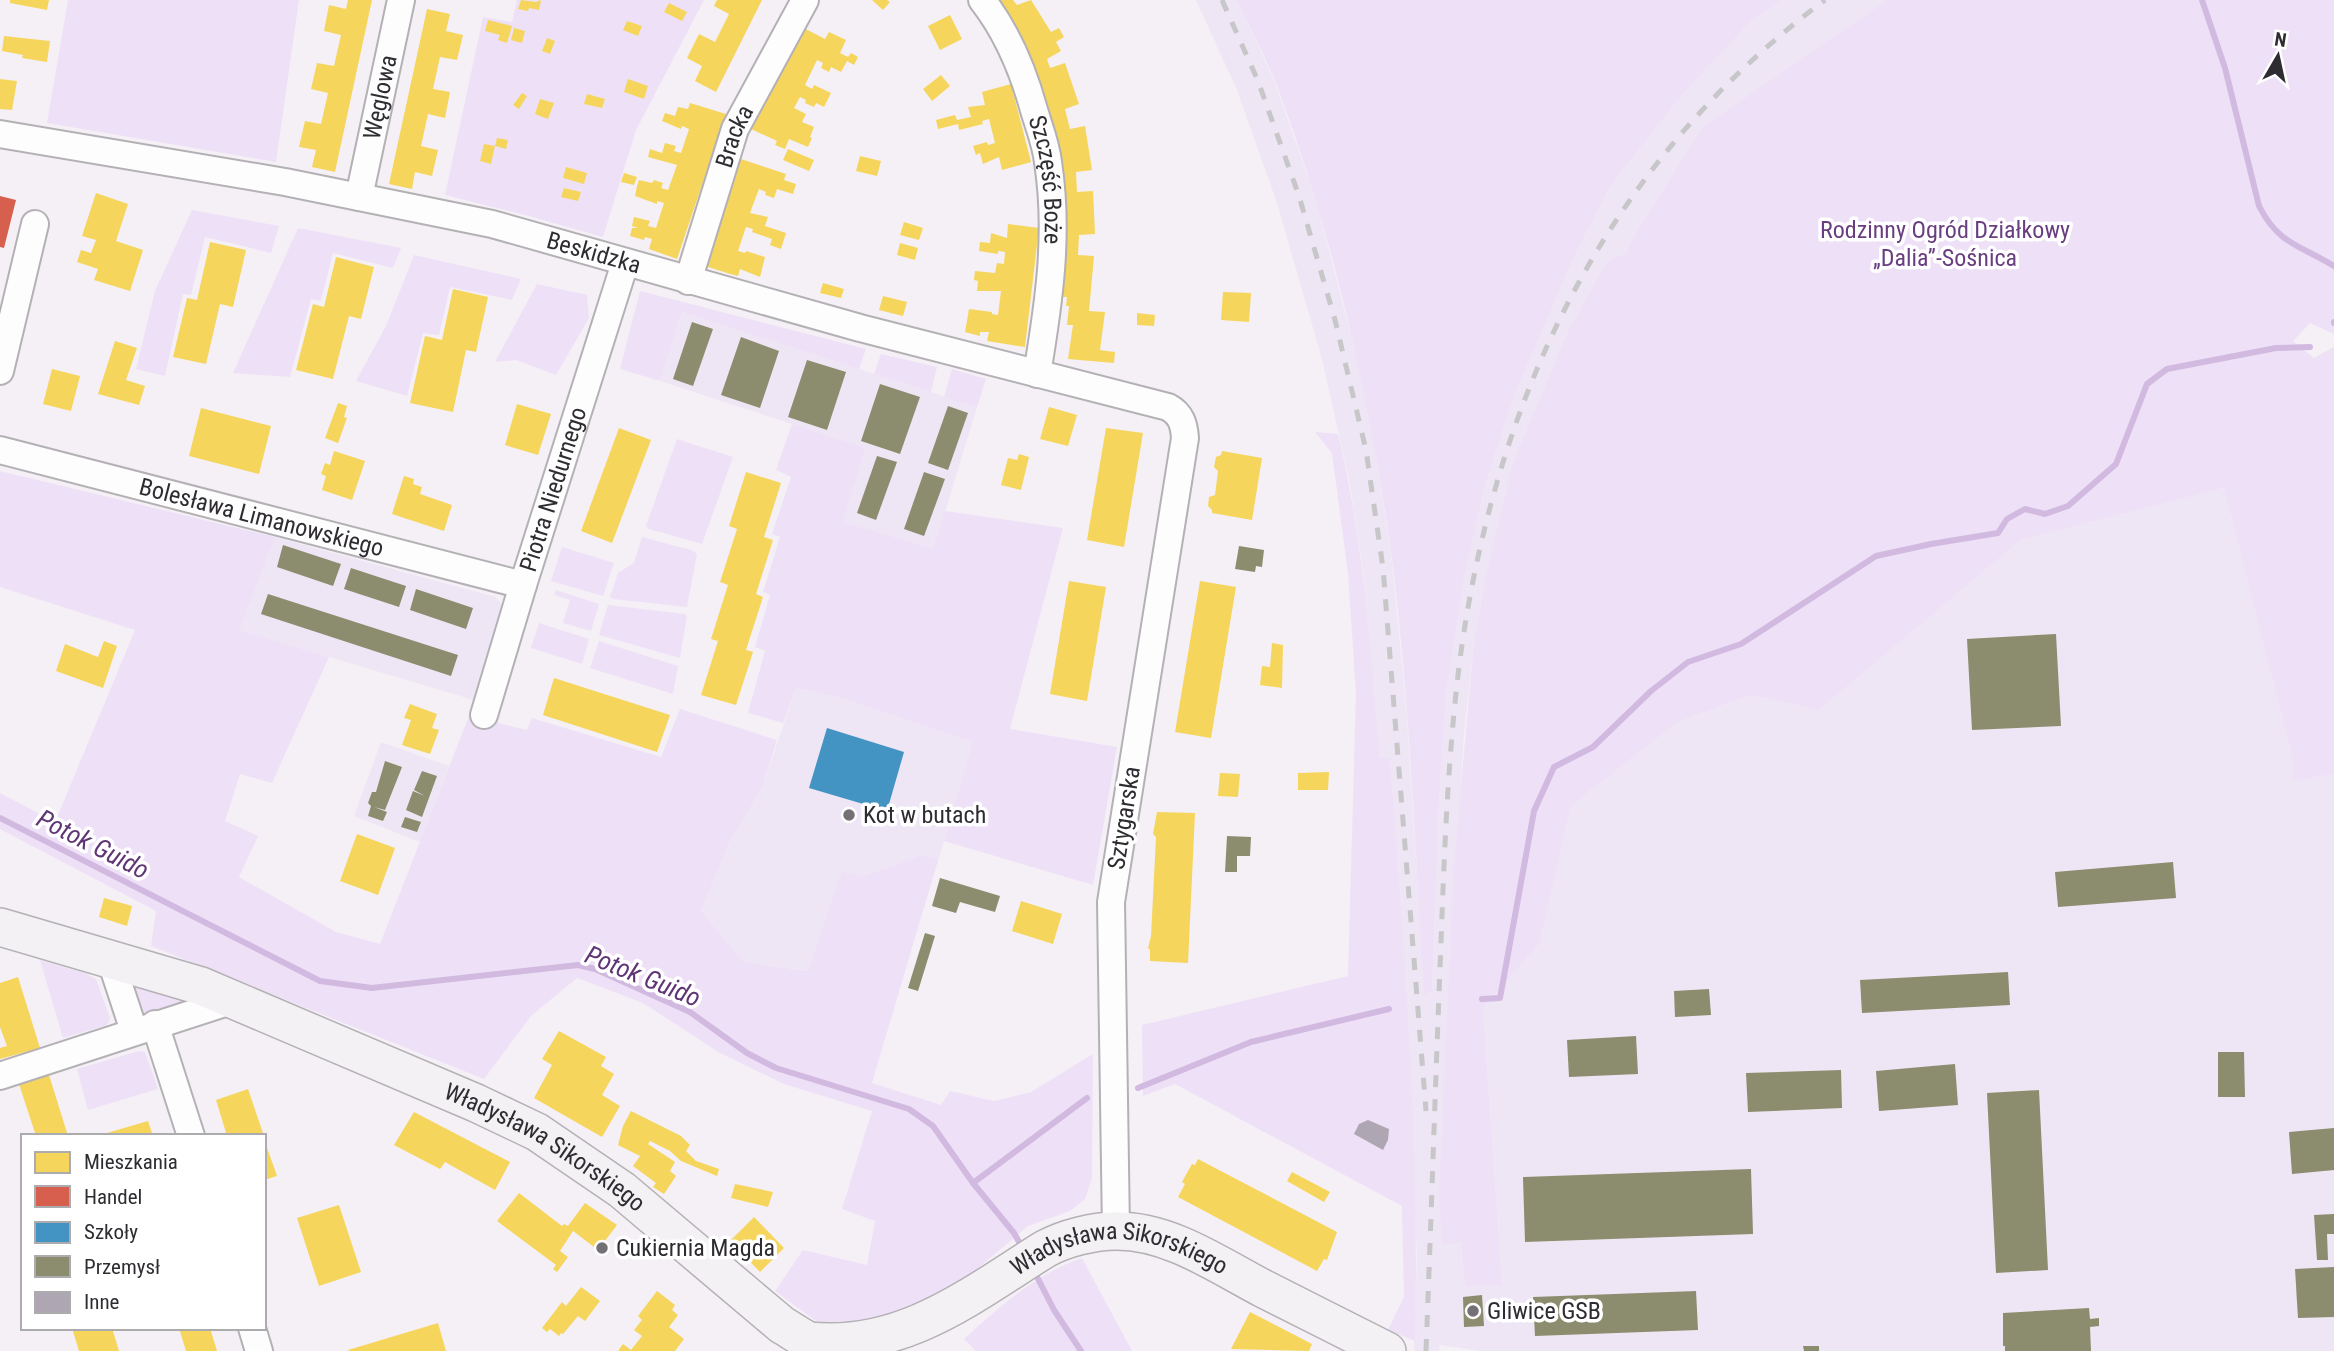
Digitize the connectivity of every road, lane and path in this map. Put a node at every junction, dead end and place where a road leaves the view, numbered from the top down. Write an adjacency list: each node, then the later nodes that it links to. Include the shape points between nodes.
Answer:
1 (401, 0): 5 (street, Węglowa)
2 (805, 0): 8 (street, Bracka, via 735,129)
3 (982, 0): 10 (street, Szczęść Boże, via 1024,73 1048,159 1054,246)
4 (0, 134): 5 (street, Beskidzka)
5 (359, 197): 7 (street, Beskidzka, via 492,224)
6 (35, 224): 9 (street)
7 (625, 263): 8 (street, Beskidzka); 13 (street, Piotra Niedurnego)
8 (688, 281): 10 (street, Beskidzka)
9 (0, 371)
10 (1037, 374): 11 (street, Beskidzka)
11 (1175, 411): 21 (street, Sztygarska, via 1184,425 1185,438 1111,902)
12 (0, 450): 13 (street, Bolesława Limanowskiego)
13 (523, 585): 14 (street, Piotra Niedurnego)
14 (484, 715)
15 (0, 927): 16 (street, Władysława Sikorskiego)
16 (110, 958): 17 (street, Władysława Sikorskiego); 18 (street)
17 (237, 999): 18 (street); 23 (street, Władysława Sikorskiego, via 537,1132 622,1190 782,1325 809,1341 847,1350)
18 (144, 1028): 19 (street); 20 (street)
19 (0, 1076)
20 (190, 1134)
21 (1116, 1231): 23 (street, Władysława Sikorskiego, via 1047,1248 946,1321); 25 (street, Władysława Sikorskiego, via 1152,1235 1194,1252)
22 (253, 1330): 24 (street)
23 (891, 1348)
24 (259, 1351)
25 (1387, 1351)

